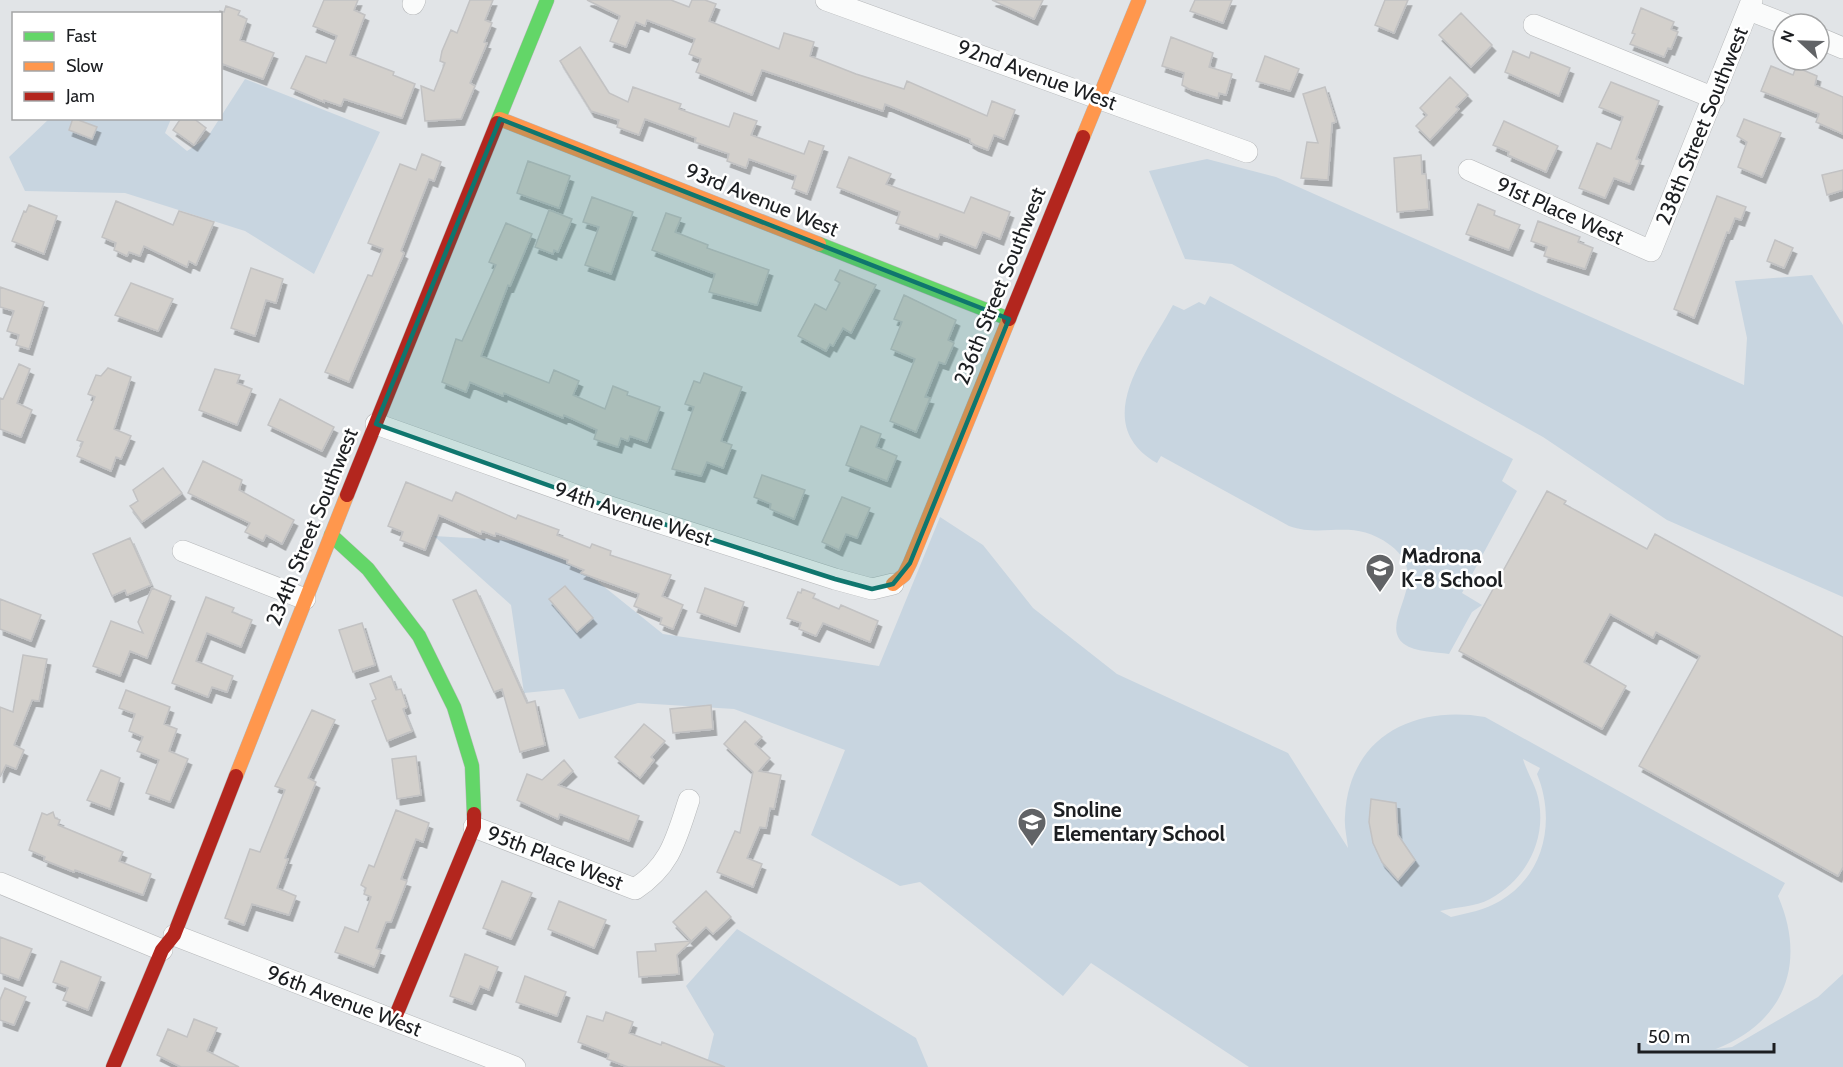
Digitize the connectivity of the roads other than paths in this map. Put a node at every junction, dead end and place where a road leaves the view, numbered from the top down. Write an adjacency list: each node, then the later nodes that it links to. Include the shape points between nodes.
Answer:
1 (547, 0): 9 (street, 234th Street Southwest)
2 (826, 0): 7 (street, 92nd Avenue West)
3 (1139, 0): 7 (street, 236th Street Southwest)
4 (1751, 5): 5 (street); 8 (street, 238th Street Southwest)
5 (1771, 16)
6 (1534, 25): 8 (street)
7 (1100, 97): 10 (street, 92nd Avenue West); 13 (street, 236th Street Southwest)
8 (1714, 98): 12 (street, 238th Street Southwest)
9 (500, 119): 13 (street, 93rd Avenue West); 14 (street, 234th Street Southwest)
10 (1247, 152)
11 (1468, 170): 12 (street, 91st Place West)
12 (1652, 251)
13 (1009, 320): 17 (street, 236th Street Southwest, via 910,563)
14 (376, 424): 15 (street, 234th Street Southwest); 17 (street, 94th Avenue West, via 598,503 835,579 872,589)
15 (331, 535): 18 (street, 234th Street Southwest); 20 (street, via 368,569 419,636 454,707 472,766)
16 (183, 551): 18 (street)
17 (893, 584)
18 (305, 599): 22 (street, 234th Street Southwest)
19 (689, 800): 20 (street, 95th Place West, via 670,855 654,877 635,889)
20 (474, 827): 23 (street)
21 (0, 883): 22 (street, 96th Avenue West)
22 (168, 942): 23 (street, 96th Avenue West); 24 (street, 234th Street Southwest)
23 (394, 1020): 25 (street, 96th Avenue West)
24 (113, 1067)
25 (515, 1067)

